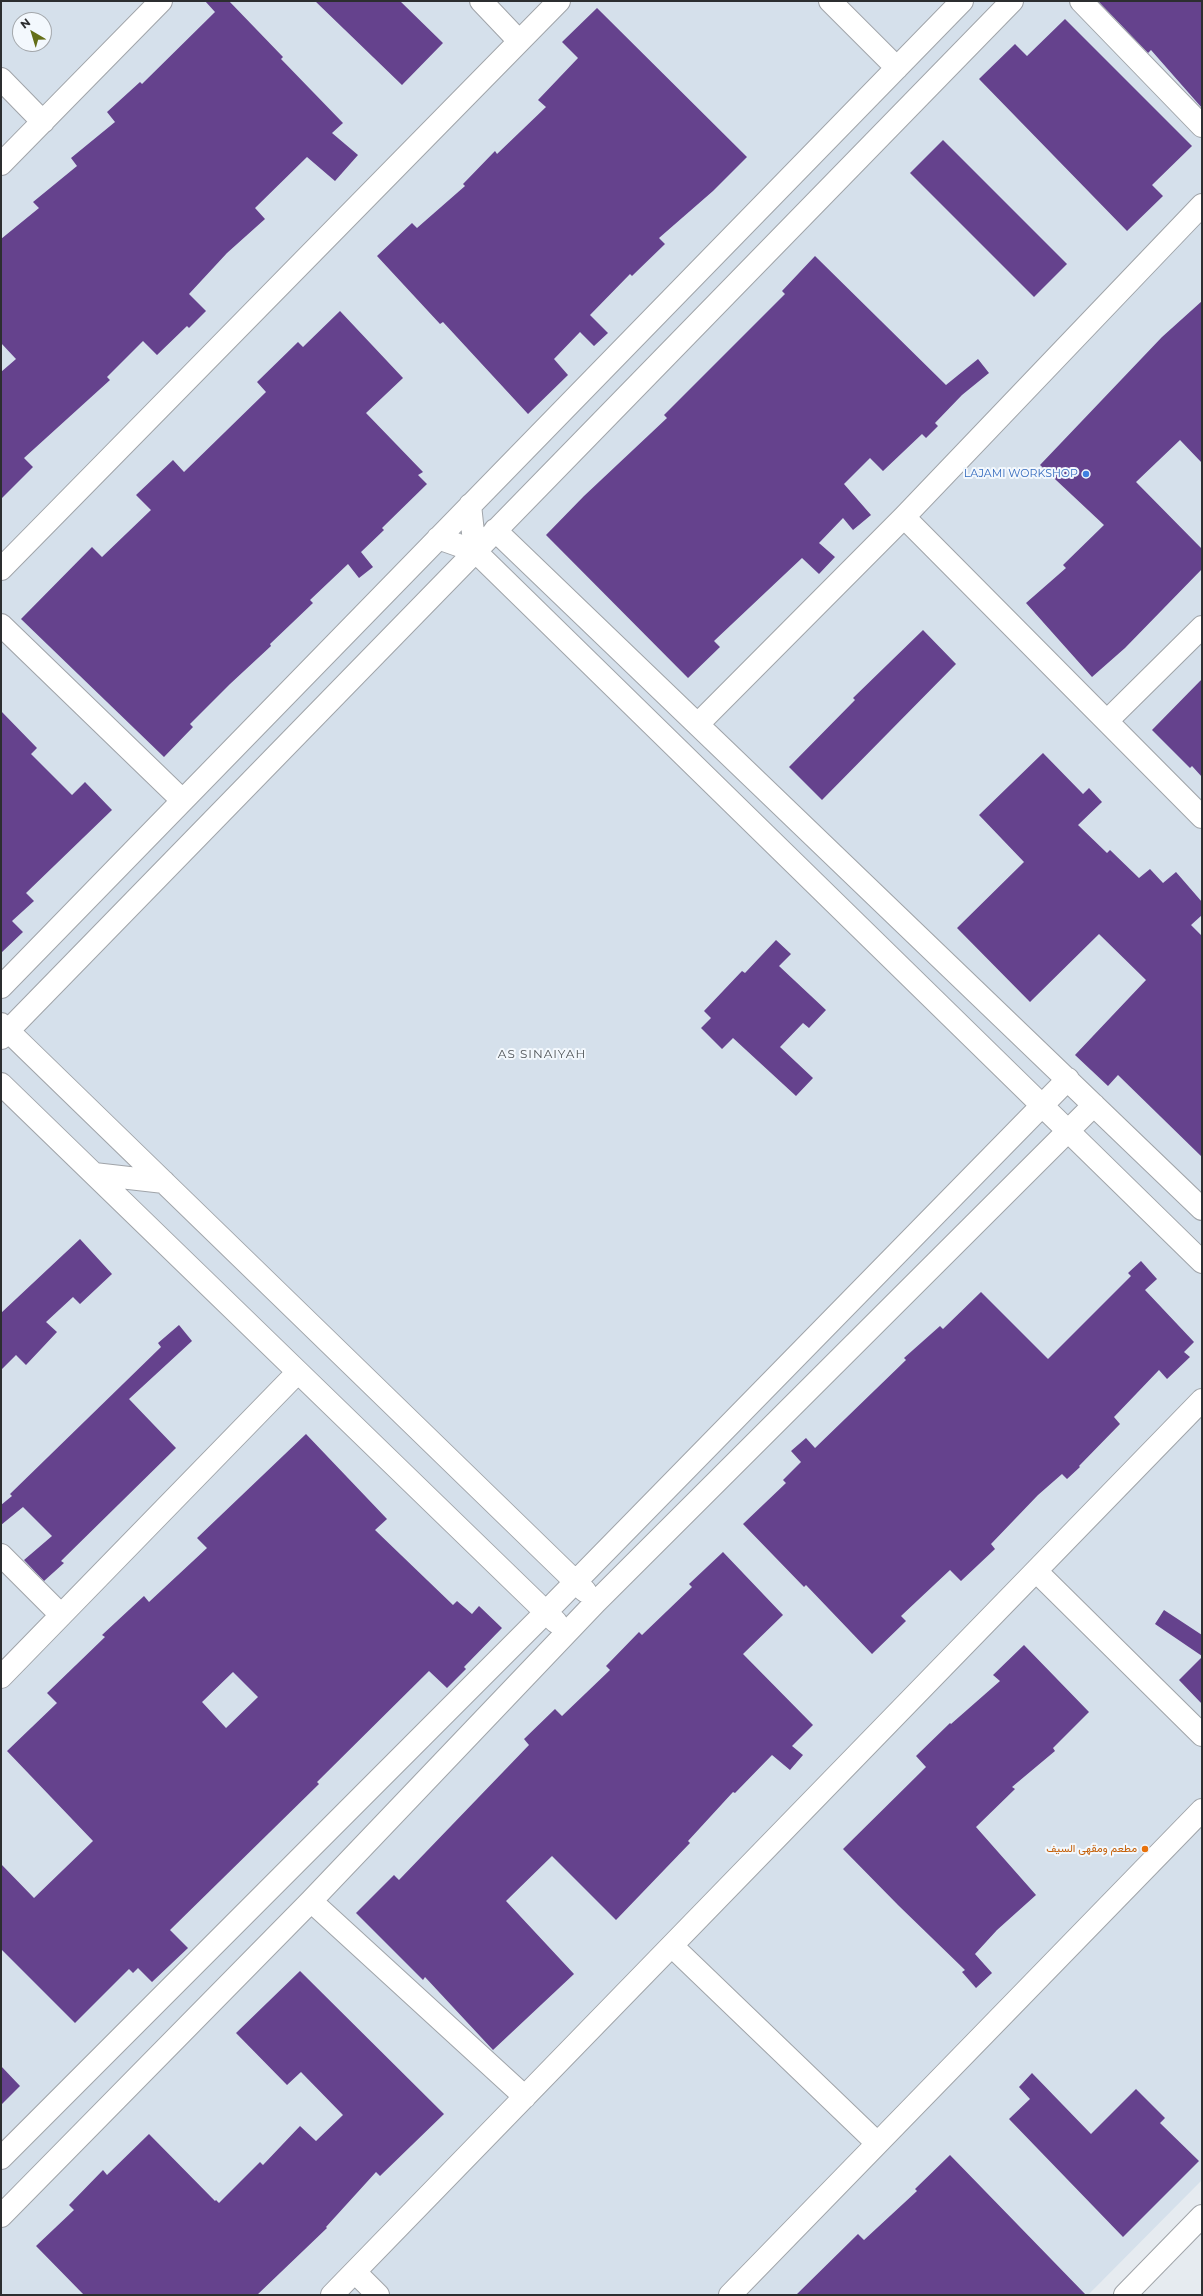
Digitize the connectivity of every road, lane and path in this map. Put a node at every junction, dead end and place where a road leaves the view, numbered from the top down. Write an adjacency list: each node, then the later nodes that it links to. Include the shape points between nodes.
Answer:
1 (161, 1): 11 (street)
2 (481, 1): 8 (street)
3 (559, 1): 8 (street)
4 (830, 1): 9 (street)
5 (962, 1): 9 (street)
6 (1012, 1): 17 (street)
7 (1081, 1): 12 (street)
8 (519, 41): 20 (street)
9 (897, 68): 15 (street)
10 (1, 79): 11 (street)
11 (43, 122): 13 (street)
12 (1202, 126)
13 (1, 164)
14 (1202, 205): 16 (street)
15 (470, 505): 18 (street); 19 (street)
16 (904, 516): 23 (street); 24 (street)
17 (495, 530): 19 (street); 24 (street)
18 (438, 538): 19 (street); 25 (street)
19 (475, 551): 28 (street); 31 (street)
20 (1, 569)
21 (1, 624): 25 (street)
22 (1202, 627): 23 (street)
23 (1107, 721): 26 (street)
24 (698, 724): 29 (street)
25 (182, 800): 27 (street)
26 (1202, 817)
27 (1, 987)
28 (3, 1031): 35 (street)
29 (1068, 1079): 31 (street); 32 (street)
30 (1, 1084): 34 (street)
31 (1042, 1105): 33 (street); 42 (street)
32 (1094, 1105): 33 (street); 36 (street)
33 (1068, 1130): 37 (street); 43 (street)
34 (94, 1174): 35 (street); 38 (street)
35 (164, 1182): 42 (street)
36 (1202, 1209)
37 (1202, 1262)
38 (298, 1372): 44 (street); 45 (street)
39 (1202, 1400): 41 (street)
40 (1, 1555): 45 (street)
41 (1036, 1571): 48 (street); 51 (street)
42 (575, 1582): 43 (street); 44 (street)
43 (596, 1602): 46 (street)
44 (546, 1612): 46 (street); 54 (street)
45 (61, 1615): 47 (street)
46 (567, 1633): 50 (street)
47 (1, 1677)
48 (1202, 1735)
49 (1202, 1810): 53 (street)
50 (311, 1901): 52 (street); 55 (street)
51 (672, 1946): 52 (street); 53 (street)
52 (525, 2097): 57 (street)
53 (877, 2143): 60 (street)
54 (1, 2158)
55 (1, 2216)
56 (1202, 2216): 61 (street)
57 (355, 2272): 58 (street); 59 (street)
58 (332, 2295)
59 (378, 2295)
60 (730, 2295)
61 (1125, 2295)

